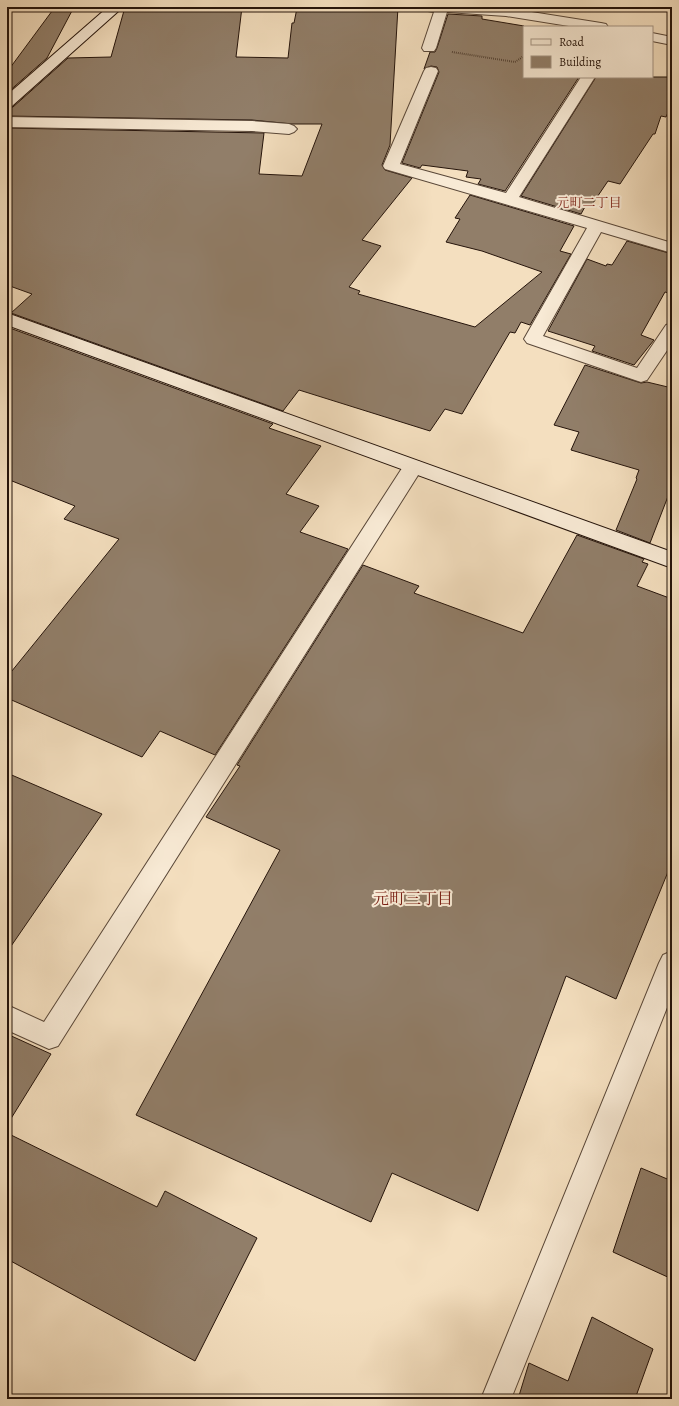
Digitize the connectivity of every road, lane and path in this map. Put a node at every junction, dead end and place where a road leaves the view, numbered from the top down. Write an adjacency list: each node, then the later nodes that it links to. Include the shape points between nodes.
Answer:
1 (116, 7): 12 (street)
2 (427, 7): 3 (street)
3 (442, 8): 4 (street, via 506,12); 7 (street)
4 (595, 26)
5 (653, 37): 6 (street)
6 (672, 41)
7 (429, 48)
8 (451, 51): 9 (path, via 515,62)
9 (523, 57)
10 (431, 71): 15 (street, via 391,166)
11 (587, 78): 15 (street)
12 (7, 103)
13 (7, 122): 14 (street, via 252,126)
14 (289, 129)
15 (510, 199): 16 (street)
16 (596, 226): 17 (street); 19 (street, via 534,339 641,376)
17 (672, 248)
18 (7, 319): 20 (street)
19 (672, 329)
20 (413, 467): 21 (street); 23 (street, via 49,1037)
21 (672, 560)
22 (672, 963): 24 (street)
23 (7, 1016)
24 (496, 1399)

